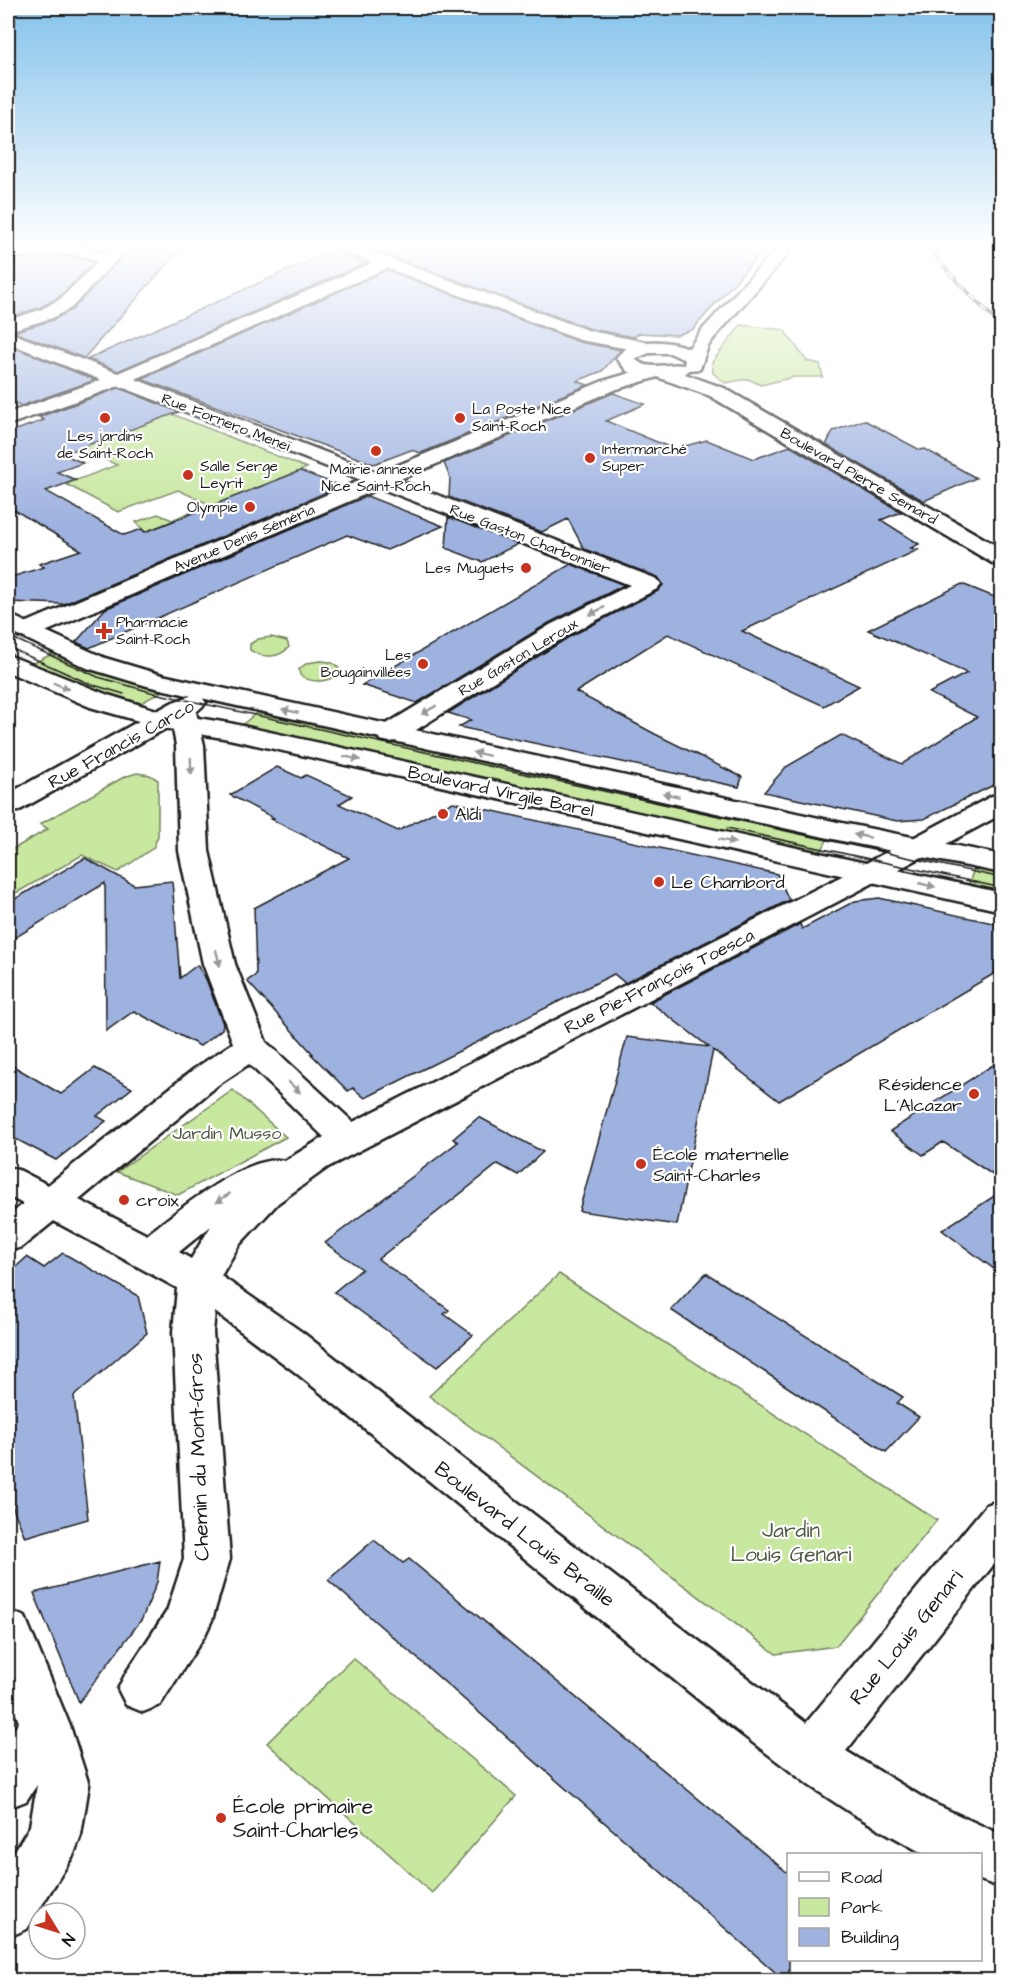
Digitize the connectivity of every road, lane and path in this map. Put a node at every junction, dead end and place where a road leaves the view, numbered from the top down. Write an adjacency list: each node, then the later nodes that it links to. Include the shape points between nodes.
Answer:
1 (15, 340): 11 (street, Rue Fornero Meneï)
2 (210, 340): 11 (street)
3 (592, 340): 8 (street, Boulevard Pierre Semard)
4 (609, 340): 7 (street)
5 (687, 340): 7 (street)
6 (704, 340): 9 (street)
7 (658, 348): 8 (street, via 633,351); 9 (street, via 687,352)
8 (627, 361): 10 (street, Boulevard Pierre Semard); 12 (street, Avenue Denis Séméria, via 624,373)
9 (694, 361): 10 (street, Avenue Denis Séméria, via 680,370); 13 (street, Boulevard Pierre Semard, via 697,376)
10 (657, 372): 12 (street, Avenue Denis Séméria); 13 (street, Boulevard Pierre Semard)
11 (118, 380): 14 (street); 15 (street, Rue Fornero Meneï)
12 (602, 388): 13 (street, Avenue Denis Séméria, via 655,381); 15 (street, Avenue Denis Séméria)
13 (717, 393): 16 (street, Boulevard Pierre Semard)
14 (8, 419)
15 (378, 481): 17 (street, Rue Gaston Charbonnier); 18 (street, Avenue Denis Séméria)
16 (1002, 559)
17 (649, 584): 22 (street, Rue Gaston Leroux, one-way to 22, via 559,630)
18 (14, 630): 20 (street, Boulevard Virgile Barel, via 126,674)
19 (8, 663): 21 (street, Boulevard Virgile Barel, one-way to 21, via 99,701)
20 (238, 699): 21 (street, Rue Francis Carco, via 210,697); 22 (street, Boulevard Virgile Barel, one-way to 20)
21 (177, 718): 24 (street, Rue Francis Carco); 27 (street, Boulevard Virgile Barel, one-way to 27); 29 (street, one-way to 29, via 190,745 194,851 219,964)
22 (390, 734): 25 (street, Boulevard Virgile Barel, one-way to 22)
23 (1002, 802): 25 (street, Rue Pie-François Toesca)
24 (8, 805)
25 (919, 847): 26 (street, Boulevard Virgile Barel); 27 (street, Rue Pie-François Toesca)
26 (1002, 864)
27 (870, 873): 28 (street, Boulevard Virgile Barel, one-way to 28); 30 (street, Rue Pie-François Toesca)
28 (1002, 902)
29 (251, 1047): 30 (street, one-way to 30); 33 (street, via 206,1077)
30 (349, 1139): 31 (street, Rue Pie-François Toesca)
31 (315, 1158): 35 (street, one-way to 35, via 249,1181 196,1216); 36 (street, via 265,1193 225,1235)
32 (8, 1180): 33 (street, Boulevard Louis Braille)
33 (51, 1203): 34 (street); 35 (street, Boulevard Louis Braille)
34 (8, 1237)
35 (150, 1255): 36 (street, Boulevard Louis Braille)
36 (197, 1282): 39 (street, Chemin du Mont-Gros, via 193,1332 207,1559 188,1620); 41 (street, Boulevard Louis Braille, via 264,1325)
37 (1002, 1519): 41 (street, Rue Louis Genari)
38 (8, 1632): 40 (street)
39 (143, 1689)
40 (45, 1726): 42 (street); 46 (street, via 63,1785 55,1835)
41 (811, 1756): 43 (street, Boulevard Louis Braille, via 870,1797)
42 (8, 1783)
43 (981, 1853)
44 (982, 1854): 45 (street, Boulevard Louis Braille)
45 (1002, 1863)
46 (8, 1910)

